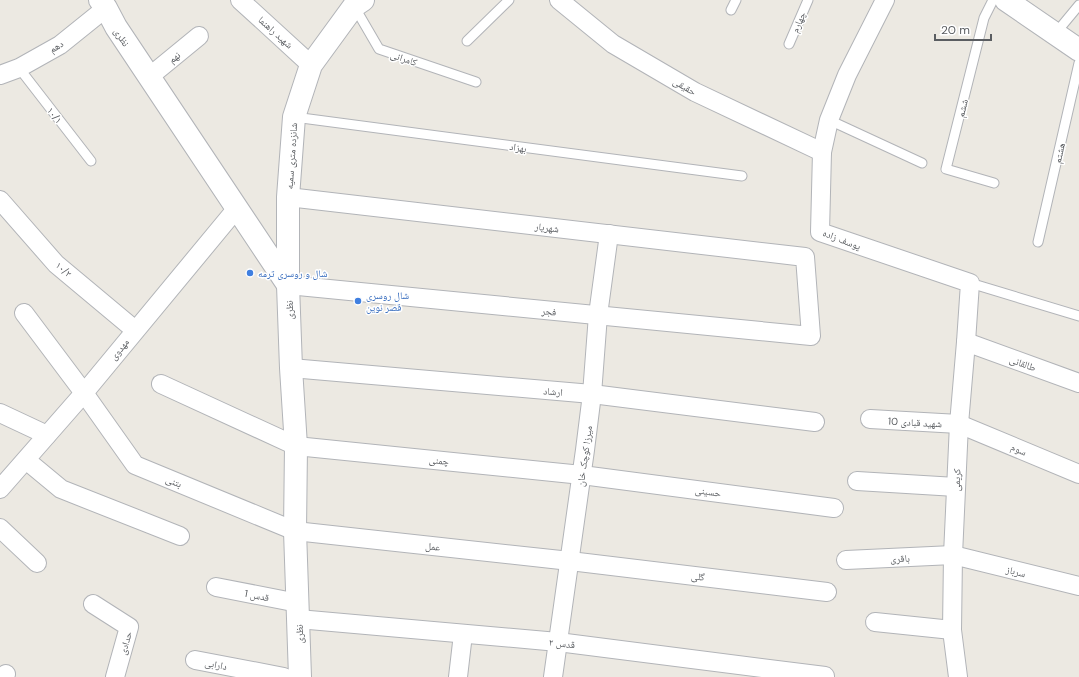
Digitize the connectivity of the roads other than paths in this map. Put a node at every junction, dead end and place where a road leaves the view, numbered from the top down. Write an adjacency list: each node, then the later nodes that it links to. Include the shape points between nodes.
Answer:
1 (240, 0): 19 (street, شهید راهنما)
2 (509, 0): 15 (lane)
3 (559, 0): 26 (street, حقیقی, via 614,44 695,92)
4 (736, 0): 12 (lane)
5 (808, 0): 16 (lane, چهارم)
6 (885, 0): 25 (street, یوسف زاده, via 847,75)
7 (993, 0): 30 (lane, ششم, via 984,18 946,169)
8 (1006, 0): 13 (street)
9 (358, 3): 19 (street, شانزده متری سمیه); 23 (lane, کامرانی, via 379,49)
10 (103, 4): 20 (street, دهم, via 60,45); 22 (street, نظری)
11 (1079, 5): 13 (lane)
12 (731, 10)
13 (1055, 34): 17 (street)
14 (199, 36): 22 (street, نهم)
15 (467, 41)
16 (789, 44)
17 (1079, 50)
18 (1079, 64): 35 (lane, هشتم)
19 (311, 65): 24 (street, شانزده متری سمیه)
20 (19, 68): 21 (street, دهم); 27 (lane, ۱۰/۱)
21 (0, 75)
22 (149, 77): 33 (street, نظری)
23 (476, 82)
24 (294, 117): 29 (lane, بهزاد); 31 (street, شانزده متری سمیه)
25 (829, 120): 26 (street, یوسف زاده); 28 (lane)
26 (822, 152): 36 (street, یوسف زاده, via 820,232)
27 (91, 161)
28 (922, 163)
29 (742, 176)
30 (994, 183)
31 (288, 197): 34 (street, شهریار); 37 (street, شانزده متری سمیه)
32 (0, 200): 41 (street, ۱۰/۲, via 56,264)
33 (237, 208): 37 (street, نظری); 41 (street, مهدوی)
34 (609, 234): 39 (street, میرزا کوچک خان); 42 (street, شهریار, via 805,257)
35 (1038, 242)
36 (970, 283): 40 (lane); 43 (street, کریمی)
37 (288, 285): 39 (street, فجر); 44 (street, نظری)
38 (24, 313): 47 (street, بتنی)
39 (598, 315): 42 (street, فجر); 48 (street, میرزا کوچک خان)
40 (1079, 316)
41 (135, 330): 47 (street, مهدوی)
42 (811, 336)
43 (966, 342): 45 (street, طالقانی); 52 (street, کریمی)
44 (291, 368): 48 (street, ارشاد); 54 (street, نظری)
45 (1079, 383)
46 (161, 384): 54 (street, چمنی)
47 (84, 393): 53 (street, مهدوی); 63 (street, بتنی, via 135,465)
48 (592, 394): 51 (street, ارشاد); 56 (street, میرزا کوچک خان)
49 (0, 413): 53 (street)
50 (870, 419): 52 (street, شهید قبادی 10)
51 (815, 422)
52 (959, 424): 57 (street, سوم); 59 (street, کریمی)
53 (47, 435): 55 (street, مهدوی)
54 (296, 446): 56 (street, چمنی); 63 (street, نظری)
55 (26, 460): 60 (street, مهدوی); 64 (street, via 61,489)
56 (582, 474): 61 (street, حسینی); 67 (street, میرزا کوچک خان)
57 (1079, 474)
58 (857, 481): 59 (street)
59 (956, 487): 65 (street, کریمی)
60 (0, 489)
61 (834, 508)
62 (0, 528): 68 (street)
63 (296, 531): 67 (street, عمل); 73 (street, نظری)
64 (180, 536)
65 (953, 555): 66 (street, باقری); 69 (street, سرباز); 75 (street, کریمی)
66 (846, 560)
67 (570, 561): 71 (street, گلی); 77 (street, میرزا کوچک خان)
68 (37, 563)
69 (1079, 586)
70 (216, 587): 73 (street, قدس 1)
71 (827, 592)
72 (93, 604): 80 (street, حدادی, via 129,627)
73 (298, 611): 76 (street, قدس ۲); 82 (street, نظری)
74 (875, 622): 75 (street)
75 (952, 630): 85 (street, کریمی)
76 (463, 634): 77 (street, قدس ۲); 83 (street)
77 (558, 642): 79 (street, قدس ۲); 84 (street, میرزا کوچک خان)
78 (195, 660): 81 (street, دارابی)
79 (825, 676)
80 (115, 677)
81 (284, 677)
82 (300, 677)
83 (458, 677)
84 (553, 677)
85 (958, 677)

